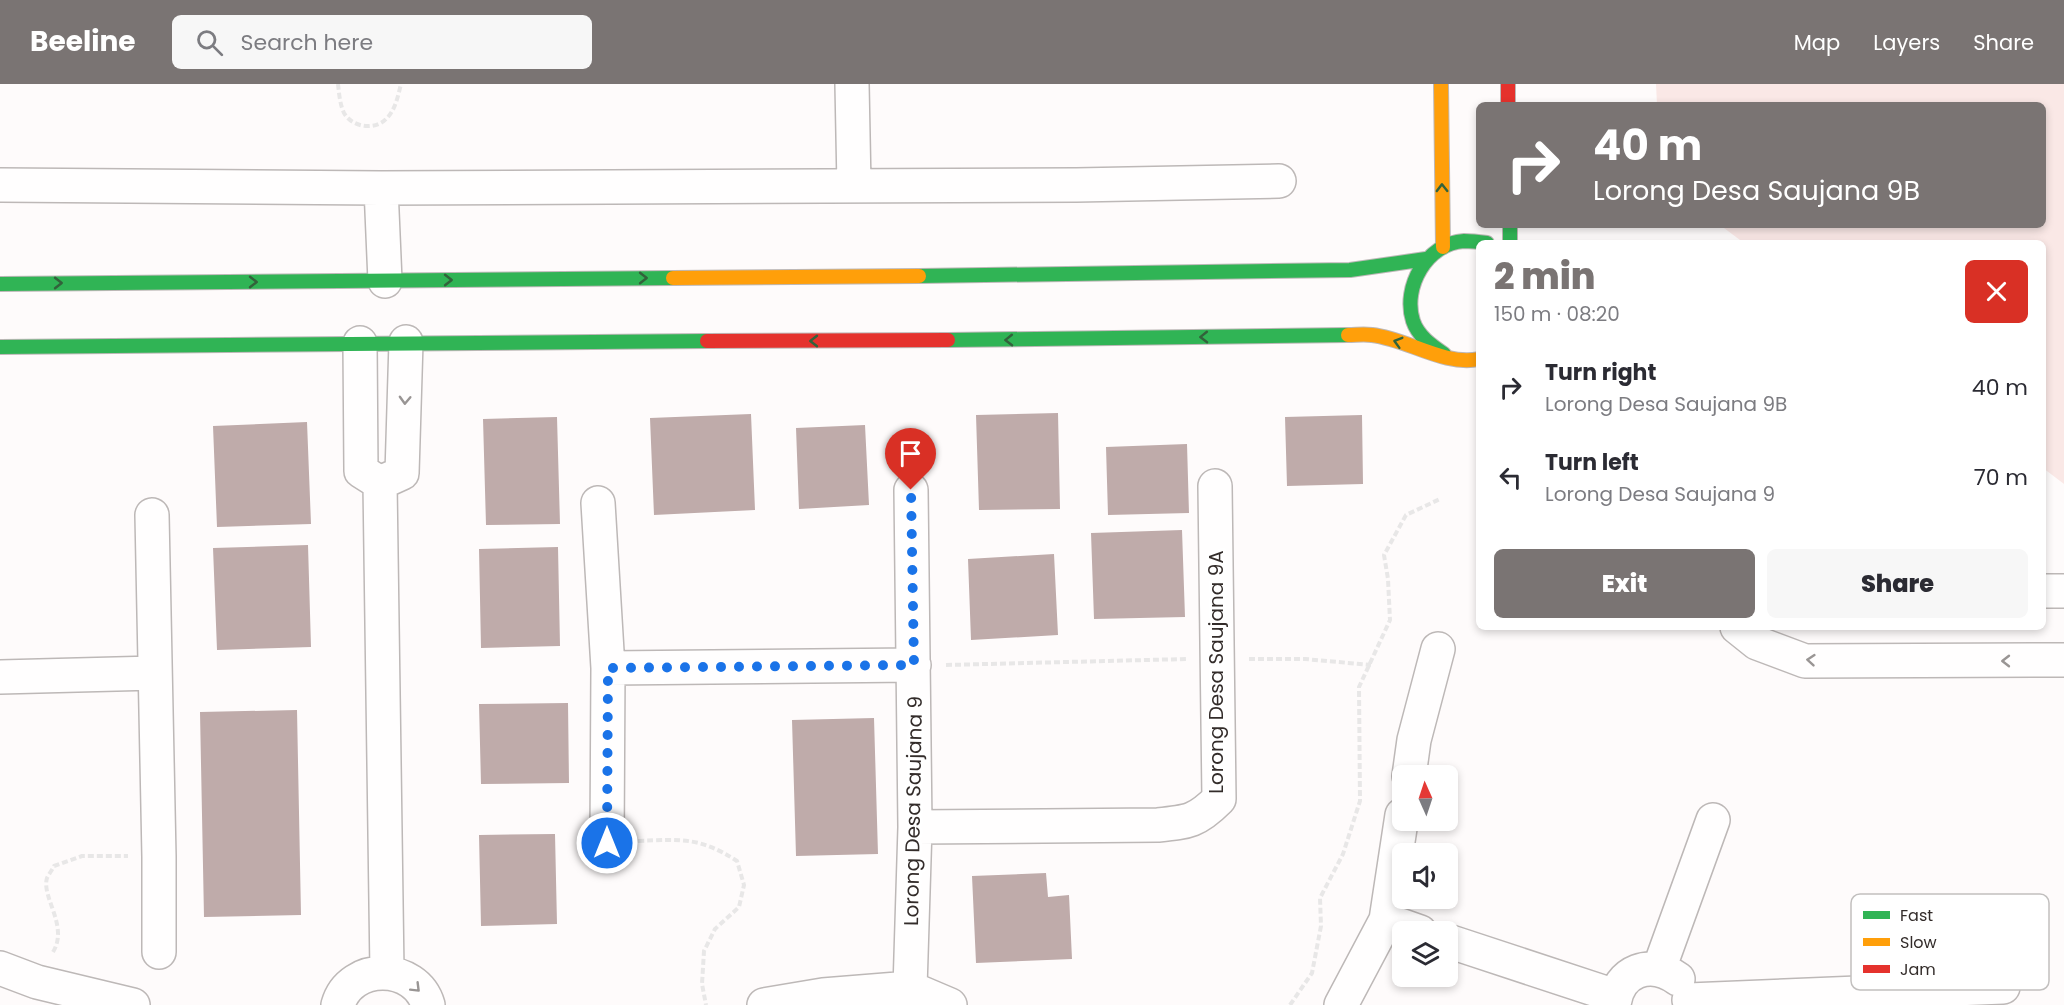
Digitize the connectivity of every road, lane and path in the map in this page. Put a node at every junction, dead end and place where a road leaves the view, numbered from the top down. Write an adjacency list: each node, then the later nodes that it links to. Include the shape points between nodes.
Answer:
1 (338, 84): 2 (path, via 344,113 364,127 387,119)
2 (401, 84)
3 (852, 84): 9 (street)
4 (1441, 84): 12 (street, one-way to 4)
5 (1508, 84): 6 (street)
6 (1508, 102)
7 (1279, 180): 9 (street)
8 (0, 185): 10 (street)
9 (854, 186): 10 (street)
10 (381, 188): 14 (street)
11 (1476, 241): 12 (street)
12 (1443, 246): 13 (street)
13 (1426, 259): 14 (street, one-way to 13, via 1350,270); 19 (street, via 1414,277 1409,296 1412,317 1421,336 1436,350)
14 (385, 280): 15 (street, one-way to 14)
15 (0, 284)
16 (406, 342): 17 (street); 19 (street, one-way to 16, via 1372,335); 20 (street, one-way to 20, via 402,473)
17 (360, 343): 18 (street); 20 (street, via 361,471)
18 (0, 347)
19 (1470, 363)
20 (380, 483): 49 (street)
21 (1215, 486): 30 (street, Lorong Desa Saujana 9A)
22 (911, 490): 33 (street, Lorong Desa Saujana 9)
23 (1440, 499): 32 (path, via 1407,514 1384,555 1390,620)
24 (598, 503): 34 (street)
25 (152, 515): 35 (street)
26 (2046, 591): 27 (street)
27 (2064, 591)
28 (1741, 630): 31 (street, one-way to 28, via 1805,661 1757,643)
29 (1438, 649): 37 (street)
30 (1218, 658): 32 (path); 33 (path); 39 (street, Lorong Desa Saujana 9A, via 1220,799 1205,813 1187,822 1158,825)
31 (2064, 660)
32 (1371, 664): 62 (path, via 1359,687 1360,801 1344,854 1320,898 1321,926 1312,973)
33 (914, 665): 34 (street); 39 (street, Lorong Desa Saujana 9)
34 (608, 668): 41 (street)
35 (155, 673): 36 (street); 42 (street)
36 (0, 677)
37 (1411, 765)
38 (1713, 820): 48 (street)
39 (915, 827): 51 (street, Lorong Desa Saujana 9)
40 (1400, 831): 43 (street)
41 (607, 843): 59 (path, via 682,839 717,848 737,861 744,885 739,907 715,929 704,951 702,984)
42 (159, 857): 46 (street); 50 (path, via 82,856 54,866 46,880 57,916 58,945)
43 (1386, 920): 44 (street); 63 (street)
44 (1392, 922)
45 (1458, 945): 54 (street)
46 (159, 952)
47 (0, 968): 50 (street)
48 (1659, 969): 54 (street, via 1648,968 1627,977); 55 (street, via 1679,980)
49 (387, 972): 57 (street, via 358,979 347,988); 58 (street, one-way to 58, via 417,986)
50 (37, 982): 56 (street)
51 (910, 988): 53 (street); 61 (street)
52 (1941, 990): 55 (street)
53 (823, 1000): 60 (street)
54 (1614, 1000)
55 (1689, 1002)
56 (133, 1005)
57 (338, 1005)
58 (428, 1005)
59 (706, 1005)
60 (764, 1005)
61 (950, 1005)
62 (1290, 1005)
63 (1341, 1005)

